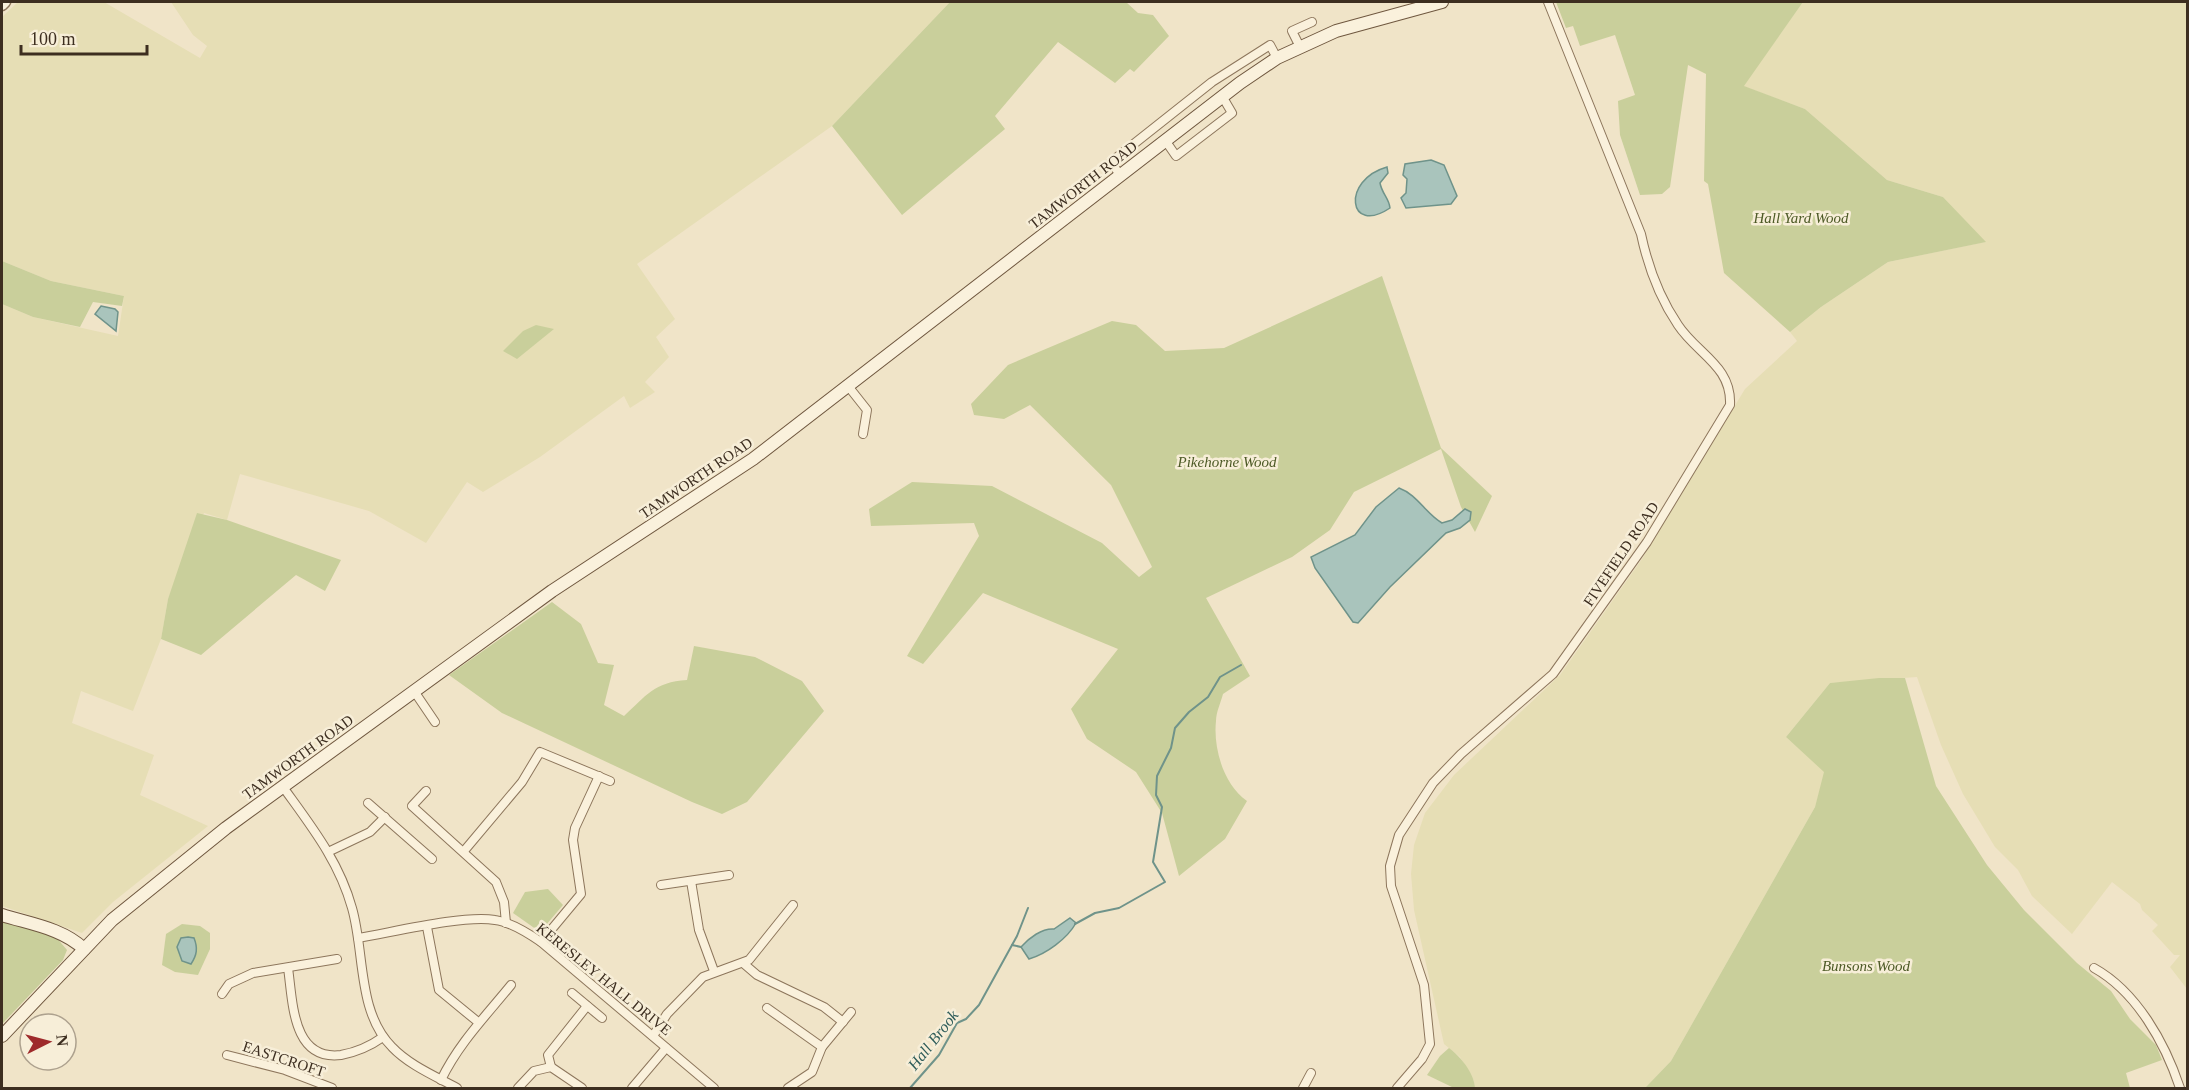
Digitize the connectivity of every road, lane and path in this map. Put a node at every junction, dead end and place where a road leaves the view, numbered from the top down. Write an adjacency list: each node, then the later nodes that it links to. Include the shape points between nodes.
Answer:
1 (5, 2): 4 (street)
2 (1442, 2): 6 (main road, TAMWORTH ROAD, via 1356,24)
3 (1548, 2): 67 (street, FIVEFIELD ROAD, via 1641,234 1659,291 1678,326 1729,382 1730,405 1647,543 1553,674 1432,783 1399,835 1390,866 1391,886 1424,985 1430,1044)
4 (2, 5)
5 (1312, 22): 6 (street, via 1289,33)
6 (1300, 47): 7 (main road, TAMWORTH ROAD)
7 (1277, 58): 8 (main road, TAMWORTH ROAD); 10 (street, via 1270,45 1212,82 1111,162)
8 (1222, 96): 9 (main road, TAMWORTH ROAD); 9 (street, via 1232,113 1176,156)
9 (1166, 140): 10 (main road, TAMWORTH ROAD)
10 (1120, 175): 11 (main road, TAMWORTH ROAD)
11 (848, 386): 12 (street, via 867,410); 13 (main road, TAMWORTH ROAD, via 753,459 552,591)
12 (863, 434)
13 (414, 691): 14 (street); 17 (main road, TAMWORTH ROAD)
14 (435, 722)
15 (599, 776): 16 (street); 22 (street, via 545,753 537,754 522,782); 32 (street, via 573,840 580,894)
16 (610, 781)
17 (283, 787): 21 (street); 33 (main road, TAMWORTH ROAD, via 144,893)
18 (426, 791): 22 (street, via 412,806)
19 (368, 802): 20 (street)
20 (384, 817): 21 (street, via 370,832); 23 (street)
21 (330, 851): 31 (street, via 353,910)
22 (464, 851): 29 (street, via 496,882 504,902)
23 (432, 859)
24 (729, 875): 25 (street)
25 (691, 881): 26 (street); 38 (street, via 699,930)
26 (661, 885)
27 (793, 905): 35 (street)
28 (2, 915): 33 (main road, via 58,932)
29 (506, 923): 30 (street, KERESLEY HALL DRIVE, via 474,920); 32 (street, KERESLEY HALL DRIVE)
30 (427, 927): 31 (street, KERESLEY HALL DRIVE); 46 (street, via 439,990)
31 (358, 938): 50 (street, via 369,1005)
32 (541, 942): 49 (street, KERESLEY HALL DRIVE)
33 (84, 949): 48 (main road, TAMWORTH ROAD)
34 (337, 959): 36 (street)
35 (743, 963): 38 (street); 47 (street, via 757,975 824,1007)
36 (288, 968): 41 (street, via 238,977); 50 (street, via 298,1030 313,1050 327,1056 355,1053)
37 (2094, 968): 68 (street, via 2110,977 2144,1015 2163,1047)
38 (714, 971): 49 (street, via 683,996)
39 (510, 985): 46 (street)
40 (572, 993): 42 (street)
41 (222, 994)
42 (587, 1006): 45 (street); 54 (street, via 548,1055)
43 (767, 1008): 51 (street)
44 (851, 1012): 47 (street)
45 (602, 1018)
46 (478, 1022): 57 (street, via 453,1055)
47 (843, 1022): 51 (street)
48 (2, 1036)
49 (653, 1036): 52 (street, KERESLEY HALL DRIVE)
50 (383, 1037): 57 (street, via 412,1063)
51 (822, 1047): 65 (street, via 812,1072)
52 (666, 1048): 63 (street); 64 (street, KERESLEY HALL DRIVE)
53 (227, 1055): 56 (street, EASTCROFT)
54 (551, 1067): 61 (street, via 534,1071); 62 (street)
55 (1311, 1073): 66 (street)
56 (305, 1078): 58 (street); 59 (street, EASTCROFT)
57 (441, 1080): 60 (street)
58 (301, 1089)
59 (332, 1089)
60 (457, 1089)
61 (518, 1089)
62 (582, 1089)
63 (632, 1089)
64 (714, 1089)
65 (788, 1089)
66 (1303, 1089)
67 (1397, 1089)
68 (2180, 1089)

